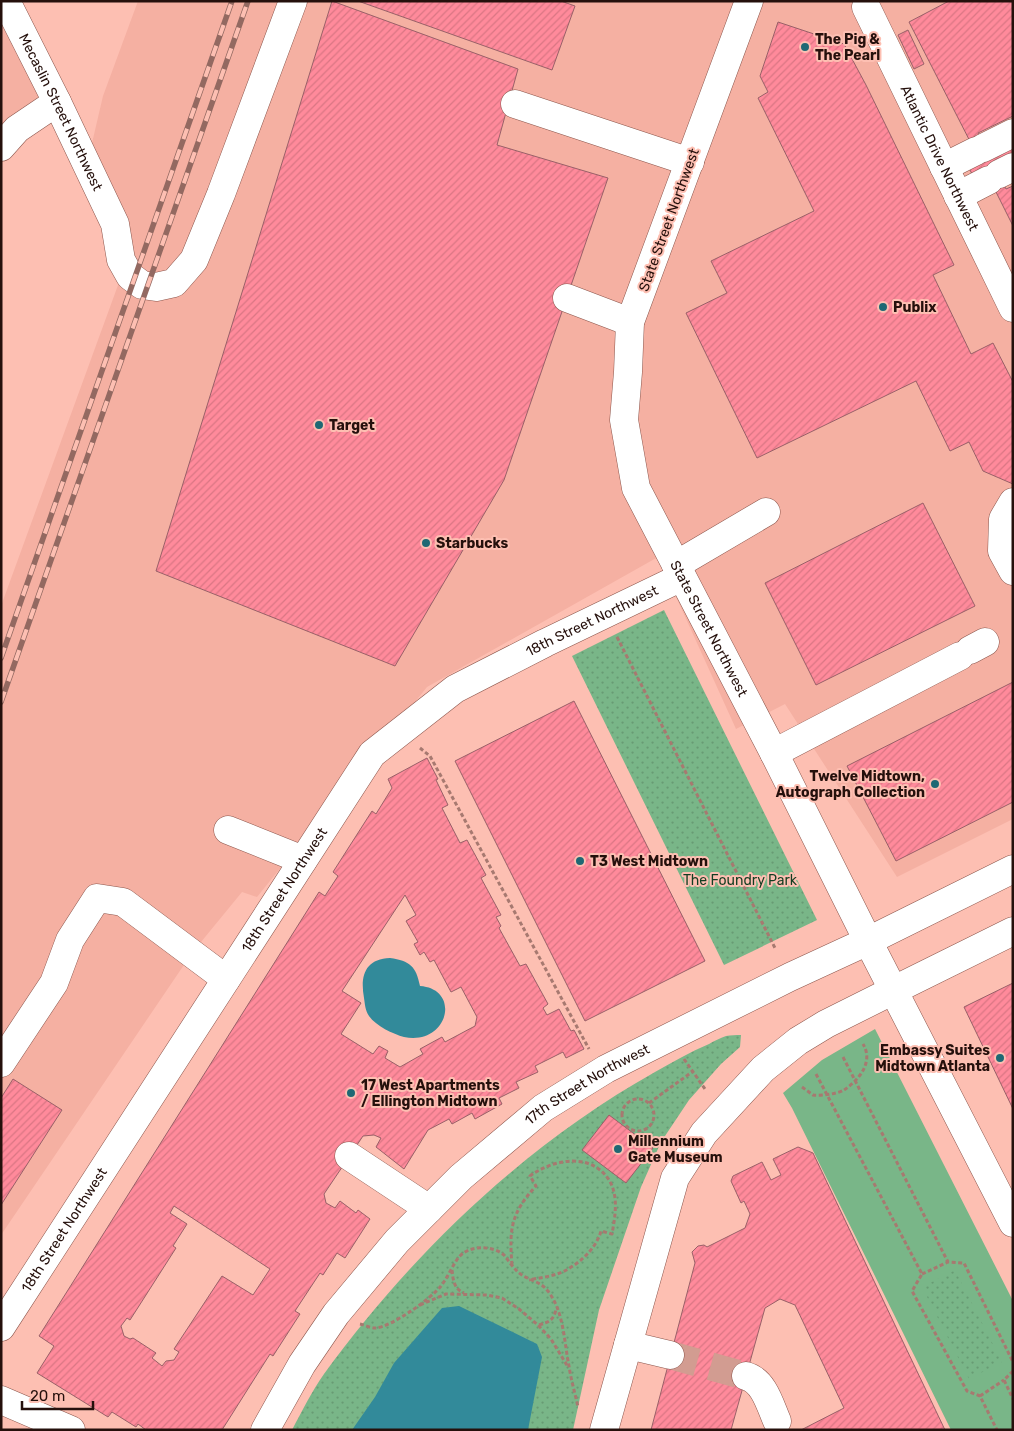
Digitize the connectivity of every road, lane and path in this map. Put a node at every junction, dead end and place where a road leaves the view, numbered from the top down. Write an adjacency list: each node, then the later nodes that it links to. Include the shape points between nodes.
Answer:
1 (6, 1): 5 (street, Mecaslin Street Northwest)
2 (293, 1): 5 (street, Mecaslin Street Northwest, via 194,260 174,283 156,287 142,285 130,276 121,260 115,224)
3 (749, 1): 9 (street, State Street Northwest)
4 (864, 3): 10 (street, Atlantic Drive Northwest)
5 (57, 102): 8 (street, via 17,130)
6 (514, 104): 9 (street)
7 (1013, 133): 10 (street)
8 (1, 147)
9 (690, 162): 15 (street, State Street Northwest)
10 (944, 167): 12 (street, Atlantic Drive Northwest)
11 (1000, 174): 12 (street)
12 (958, 196): 14 (street, Atlantic Drive Northwest)
13 (567, 298): 15 (street)
14 (1013, 308)
15 (630, 322): 19 (street, State Street Northwest, via 624,420 636,488)
16 (1013, 502): 18 (street, via 1003,519 1002,543 1002,551)
17 (766, 512): 19 (street, 18th Street Northwest)
18 (1013, 570)
19 (679, 572): 20 (street, 18th Street Northwest); 23 (street, State Street Northwest)
20 (606, 614): 25 (street, 18th Street Northwest, via 455,689 372,754); 29 (path)
21 (972, 649): 23 (street)
22 (416, 745): 33 (path, via 430,756)
23 (774, 753): 28 (street, State Street Northwest)
24 (228, 830): 25 (street)
25 (303, 860): 30 (street, 18th Street Northwest)
26 (1013, 869): 28 (street, 17th Street Northwest)
27 (1013, 931): 31 (street)
28 (868, 941): 31 (street, State Street Northwest); 47 (street, 17th Street Northwest, via 598,1074 543,1108 462,1176)
29 (775, 948)
30 (226, 979): 36 (street, via 123,902 97,898 70,940 54,983); 59 (street, 18th Street Northwest)
31 (894, 990): 48 (street, State Street Northwest); 60 (street, via 798,1041 763,1069 704,1132 675,1178)
32 (863, 1044): 39 (path, via 867,1060 864,1071)
33 (589, 1050)
34 (682, 1055): 37 (path)
35 (843, 1056): 39 (path)
36 (1, 1063)
37 (692, 1072): 41 (path); 43 (path)
38 (816, 1074): 42 (path)
39 (855, 1080): 42 (path, via 842,1091); 49 (path)
40 (802, 1086): 42 (path, via 813,1095)
41 (704, 1089)
42 (826, 1094): 52 (path)
43 (650, 1103): 43 (path, via 654,1110 650,1126 634,1131 627,1128 622,1120 626,1104 633,1099)
44 (349, 1156): 47 (street)
45 (601, 1164): 46 (path)
46 (599, 1168): 50 (path, via 570,1161 547,1166 530,1176 536,1186 518,1208 512,1225); 53 (path, via 610,1181 614,1196 616,1216 612,1234 601,1231 593,1247 571,1267)
47 (429, 1209): 73 (street, 17th Street Northwest, via 397,1241 336,1314 302,1364)
48 (1013, 1223)
49 (948, 1262): 52 (path); 62 (path, via 964,1263)
50 (512, 1266): 51 (path, via 499,1252 480,1247 463,1253); 53 (path)
51 (452, 1270): 54 (path, via 455,1286); 55 (path, via 441,1286)
52 (922, 1274): 67 (path, via 912,1291 967,1391)
53 (528, 1280): 56 (path, via 546,1288)
54 (467, 1294): 55 (path, via 446,1294); 58 (path, via 502,1298)
55 (417, 1306): 57 (path, via 387,1325 375,1328)
56 (556, 1307): 58 (path, via 550,1322); 63 (path)
57 (363, 1324)
58 (538, 1325): 63 (path, via 551,1339)
59 (1, 1327)
60 (628, 1345): 61 (street); 74 (street)
61 (670, 1355)
62 (1013, 1362)
63 (569, 1369): 70 (path)
64 (1013, 1371): 66 (path)
65 (746, 1376): 71 (street, via 753,1378 762,1388)
66 (1004, 1380): 67 (path); 68 (path)
67 (980, 1396): 75 (path)
68 (1013, 1399)
69 (1, 1400): 72 (street)
70 (578, 1407)
71 (777, 1421)
72 (71, 1430)
73 (265, 1430)
74 (604, 1430)
75 (997, 1430)

